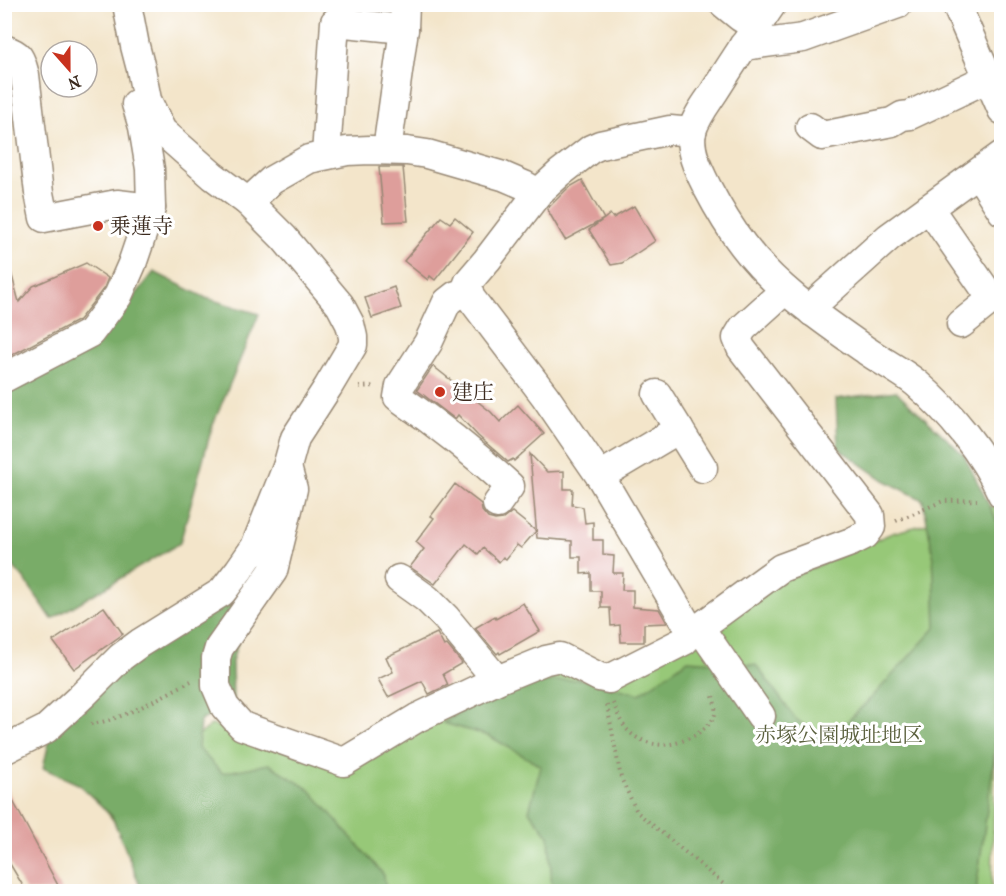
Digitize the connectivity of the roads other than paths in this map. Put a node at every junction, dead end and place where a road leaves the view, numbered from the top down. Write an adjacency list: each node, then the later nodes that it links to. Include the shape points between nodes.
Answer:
1 (127, 4): 7 (street)
2 (724, 4): 6 (street)
3 (898, 4): 6 (street, via 803,39)
4 (956, 4): 9 (street)
5 (404, 16): 13 (street); 14 (street, via 335,22)
6 (757, 26): 12 (street)
7 (135, 46): 18 (street, via 147,99 162,131); 19 (street, via 132,82 150,169)
8 (4, 49): 19 (street, via 16,53 25,75 44,218 117,204)
9 (988, 78): 10 (street); 11 (street, via 892,122 822,135)
10 (1002, 110)
11 (810, 127)
12 (692, 132): 17 (street, via 670,130 600,145); 22 (street, via 698,169 718,208 744,247)
13 (387, 150): 14 (street); 17 (street, via 427,154 503,176)
14 (326, 154): 18 (street, via 272,180)
15 (1002, 155): 16 (street)
16 (978, 173): 20 (street); 21 (street)
17 (538, 193): 23 (street, via 469,281)
18 (248, 202): 29 (street, via 340,305 353,337 353,345 295,438)
19 (151, 208): 26 (street, via 118,296 90,333)
20 (929, 208): 24 (street, via 889,237 820,299); 25 (street, via 992,299)
21 (1002, 211)
22 (785, 290): 24 (street); 35 (street, via 742,328 737,338 870,515 871,527 851,542 781,568)
23 (469, 292): 31 (street); 33 (street, via 447,302 428,344 400,386 398,397 510,486)
24 (812, 312): 32 (street, via 931,397 980,456)
25 (961, 324)
26 (4, 378)
27 (657, 393): 28 (street)
28 (679, 429): 30 (street); 31 (street)
29 (287, 467): 36 (street, via 294,489 273,571 216,658 216,686 225,707 242,726 344,762 417,718); 38 (street, via 255,547 222,592 121,657 46,729)
30 (703, 468)
31 (600, 476): 35 (street)
32 (991, 497)
33 (497, 504)
34 (399, 579): 36 (street, via 446,618)
35 (696, 631): 36 (street, via 684,641 605,678 560,657); 37 (street)
36 (497, 680)
37 (761, 716)
38 (4, 750)

